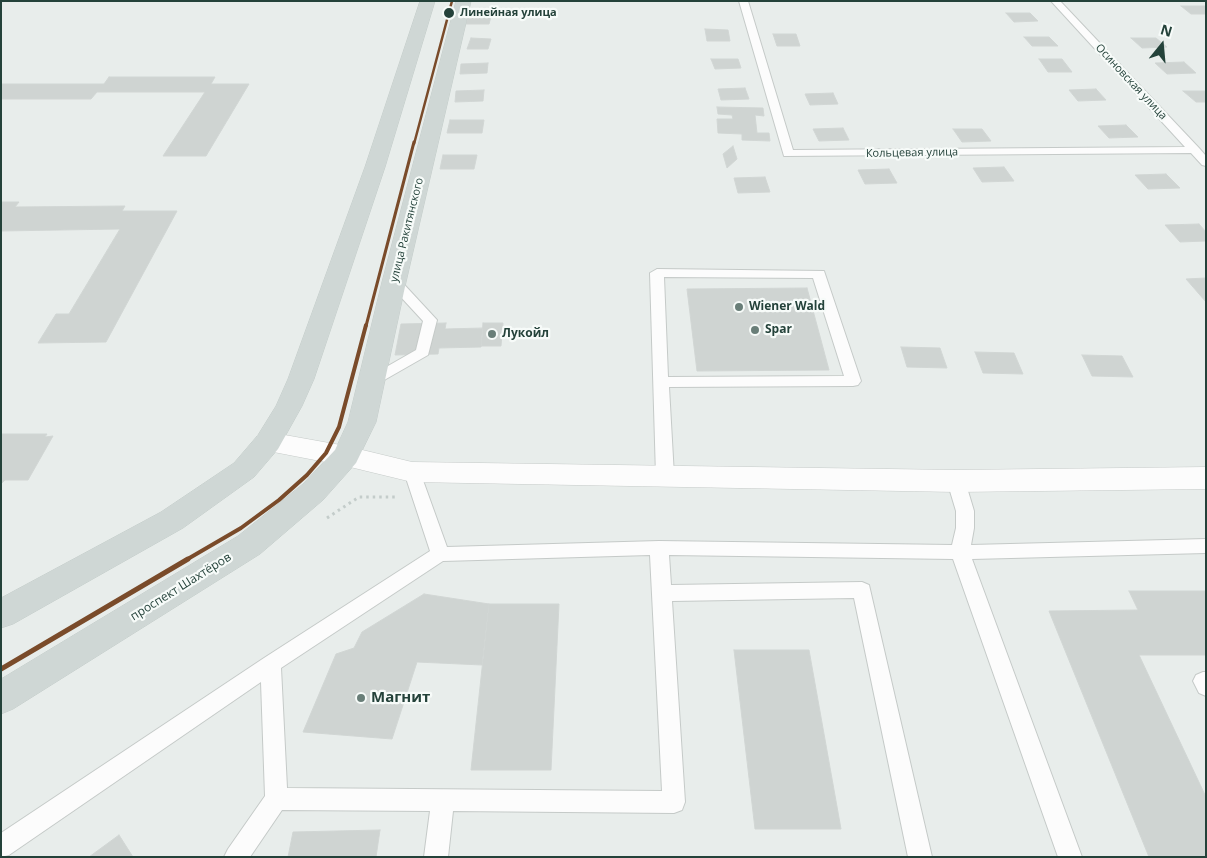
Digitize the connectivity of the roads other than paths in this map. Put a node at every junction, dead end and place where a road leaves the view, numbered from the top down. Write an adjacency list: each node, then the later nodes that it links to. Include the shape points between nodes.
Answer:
1 (428, 1): 10 (main road, via 375,167 301,379)
2 (464, 1): 7 (main road, улица Ракитянского)
3 (743, 1): 5 (lane, Кольцевая улица, via 788,154)
4 (1055, 1): 5 (lane, Осиновская улица)
5 (1195, 150): 6 (lane, Осиновская улица)
6 (1206, 163)
7 (394, 282): 8 (main road, улица Ракитянского); 8 (lane, via 430,320 423,352)
8 (372, 382): 11 (main road, улица Ракитянского, via 362,422)
9 (661, 382): 9 (lane, via 657,273 819,274 853,381); 13 (lane)
10 (268, 442): 11 (street); 21 (main road, via 244,470 172,520)
11 (346, 456): 12 (street); 25 (main road, проспект Шахтёров, via 313,492 249,545)
12 (412, 472): 13 (street); 19 (lane)
13 (665, 476): 15 (street)
14 (1206, 478): 15 (street)
15 (956, 481): 18 (lane, via 965,511)
16 (1206, 546): 18 (lane)
17 (659, 548): 18 (lane); 19 (lane); 20 (lane)
18 (960, 552): 32 (lane)
19 (440, 554): 22 (lane)
20 (662, 592): 27 (lane, via 674,802); 31 (lane, via 862,590)
21 (1, 614)
22 (271, 664): 26 (lane); 28 (lane)
23 (1206, 681): 24 (lane, via 1203,681)
24 (1206, 687)
25 (1, 698)
26 (276, 799): 27 (lane); 29 (lane)
27 (443, 800): 30 (lane)
28 (1, 847)
29 (236, 857)
30 (436, 857)
31 (920, 857)
32 (1070, 857)

